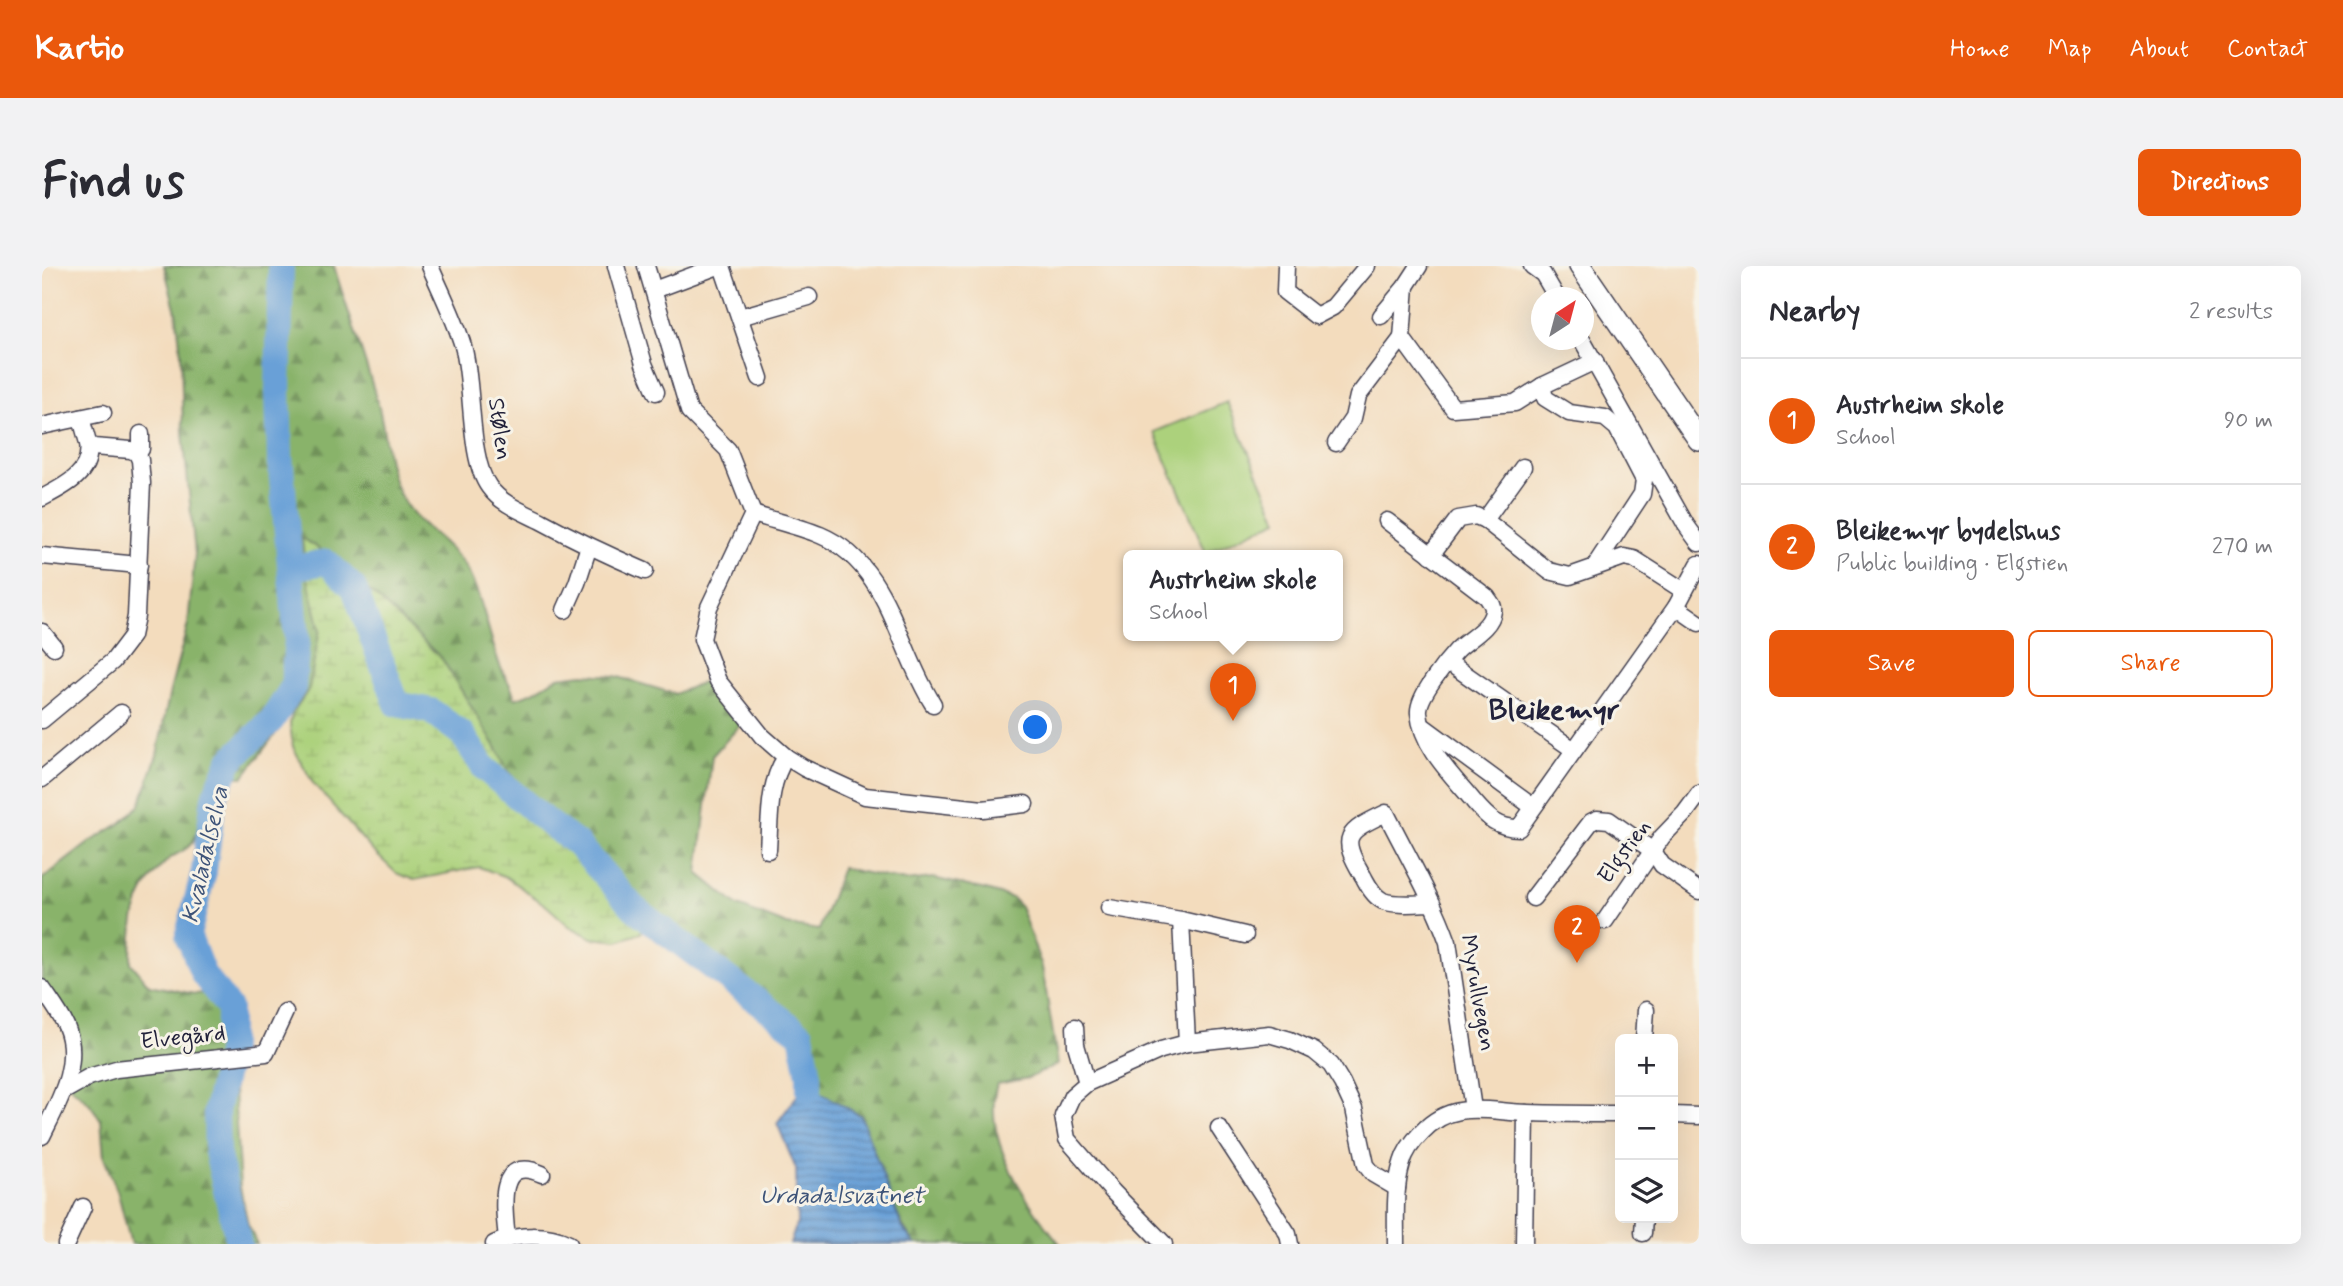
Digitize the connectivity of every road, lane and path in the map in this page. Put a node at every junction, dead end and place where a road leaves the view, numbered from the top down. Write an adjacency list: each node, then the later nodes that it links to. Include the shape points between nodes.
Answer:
1 (430, 266): 37 (street, Stølen, via 463,345 477,449 488,486 501,500)
2 (616, 266): 15 (street)
3 (646, 266): 12 (street)
4 (720, 266): 12 (street); 16 (street)
5 (1367, 266): 9 (street, via 1333,307 1316,316 1285,292)
6 (1419, 266): 10 (street)
7 (1532, 266): 11 (street)
8 (1580, 266): 27 (main road)
9 (1285, 273)
10 (1406, 286): 14 (street); 17 (street)
11 (1551, 287)
12 (656, 297): 15 (street); 33 (street, via 689,411 728,450)
13 (809, 297): 16 (street)
14 (1381, 316)
15 (630, 317): 22 (street)
16 (740, 317): 20 (street)
17 (1402, 338): 21 (street, via 1453,408 1515,403); 29 (street, via 1358,396 1353,418)
18 (1588, 350): 19 (street)
19 (1595, 361): 21 (street); 36 (street)
20 (760, 378)
21 (1542, 386): 42 (street, via 1545,398 1569,413 1605,418 1616,428 1644,480 1642,494)
22 (656, 392)
23 (103, 413): 24 (street)
24 (81, 418): 25 (street); 28 (street)
25 (42, 426)
26 (141, 434): 30 (street)
27 (1699, 440)
28 (88, 443): 30 (street); 32 (street, via 90,453 83,471)
29 (1336, 443)
30 (137, 453): 41 (street, via 142,484)
31 (1523, 467): 34 (street)
32 (42, 498)
33 (753, 514): 51 (street, via 821,536 862,565 883,597); 56 (street, via 709,607 702,639 718,681 762,736)
34 (1485, 520): 38 (street, via 1476,516 1458,519); 42 (street, via 1549,571 1570,576)
35 (1387, 521): 38 (street)
36 (1699, 543)
37 (589, 546): 43 (street, Stølen); 46 (street)
38 (1432, 555): 50 (street, via 1493,605 1488,622)
39 (42, 556): 41 (street)
40 (1699, 564): 44 (street)
41 (139, 565): 53 (street, via 132,636 113,661)
42 (1599, 565): 44 (street, via 1624,557 1634,559)
43 (645, 571)
44 (1684, 591): 45 (street)
45 (1676, 607): 47 (street); 55 (street)
46 (565, 610)
47 (1699, 623)
48 (42, 632): 49 (street)
49 (54, 647)
50 (1448, 662): 54 (street, via 1420,703); 55 (street)
51 (933, 704)
52 (121, 713): 57 (street)
53 (42, 720)
54 (1422, 725): 60 (street); 60 (street, via 1433,752 1487,817 1505,828 1519,828)
55 (1574, 750): 60 (street)
56 (786, 757): 59 (street, via 865,796 983,809); 62 (street, via 775,784)
57 (42, 779)
58 (1699, 794): 61 (street, Elgstien)
59 (1025, 804)
60 (1533, 807)
61 (1692, 817): 63 (street, Elgstien, via 1662,837)
62 (768, 850)
63 (1653, 851): 64 (street, via 1662,865); 65 (street, via 1609,820 1597,819); 69 (street, Elgstien)
64 (1699, 891)
65 (1533, 898)
66 (1432, 903): 66 (street, Myrullvegen, via 1385,813 1358,826 1348,843 1350,854 1374,895 1384,901); 79 (street, Myrullvegen, via 1448,942)
67 (1109, 908): 68 (street)
68 (1181, 920): 70 (street); 76 (street)
69 (1605, 921)
70 (1245, 935)
71 (42, 988): 78 (street, via 66,1027 71,1049)
72 (1646, 1010): 75 (street)
73 (285, 1012): 78 (street, Elvegård, via 266,1053 117,1069)
74 (1075, 1027): 77 (street)
75 (1644, 1034)
76 (1187, 1043): 77 (street, via 1161,1049); 87 (street, via 1269,1034 1314,1051 1331,1065 1354,1109 1366,1165)
77 (1087, 1083): 92 (street, via 1072,1096 1063,1116 1067,1139)
78 (64, 1091): 85 (street)
79 (1473, 1109): 80 (street); 87 (street, via 1433,1121 1411,1143)
80 (1526, 1113): 81 (street); 95 (street)
81 (1615, 1114)
82 (1678, 1115): 83 (street)
83 (1699, 1116)
84 (1219, 1128): 93 (street, via 1288,1234)
85 (42, 1136)
86 (542, 1174): 89 (street, via 523,1170 508,1179)
87 (1396, 1188): 94 (street)
88 (83, 1207): 90 (street)
89 (501, 1241): 91 (street, via 519,1236)
90 (66, 1244)
91 (569, 1244)
92 (1164, 1244)
93 (1290, 1244)
94 (1396, 1244)
95 (1524, 1244)

